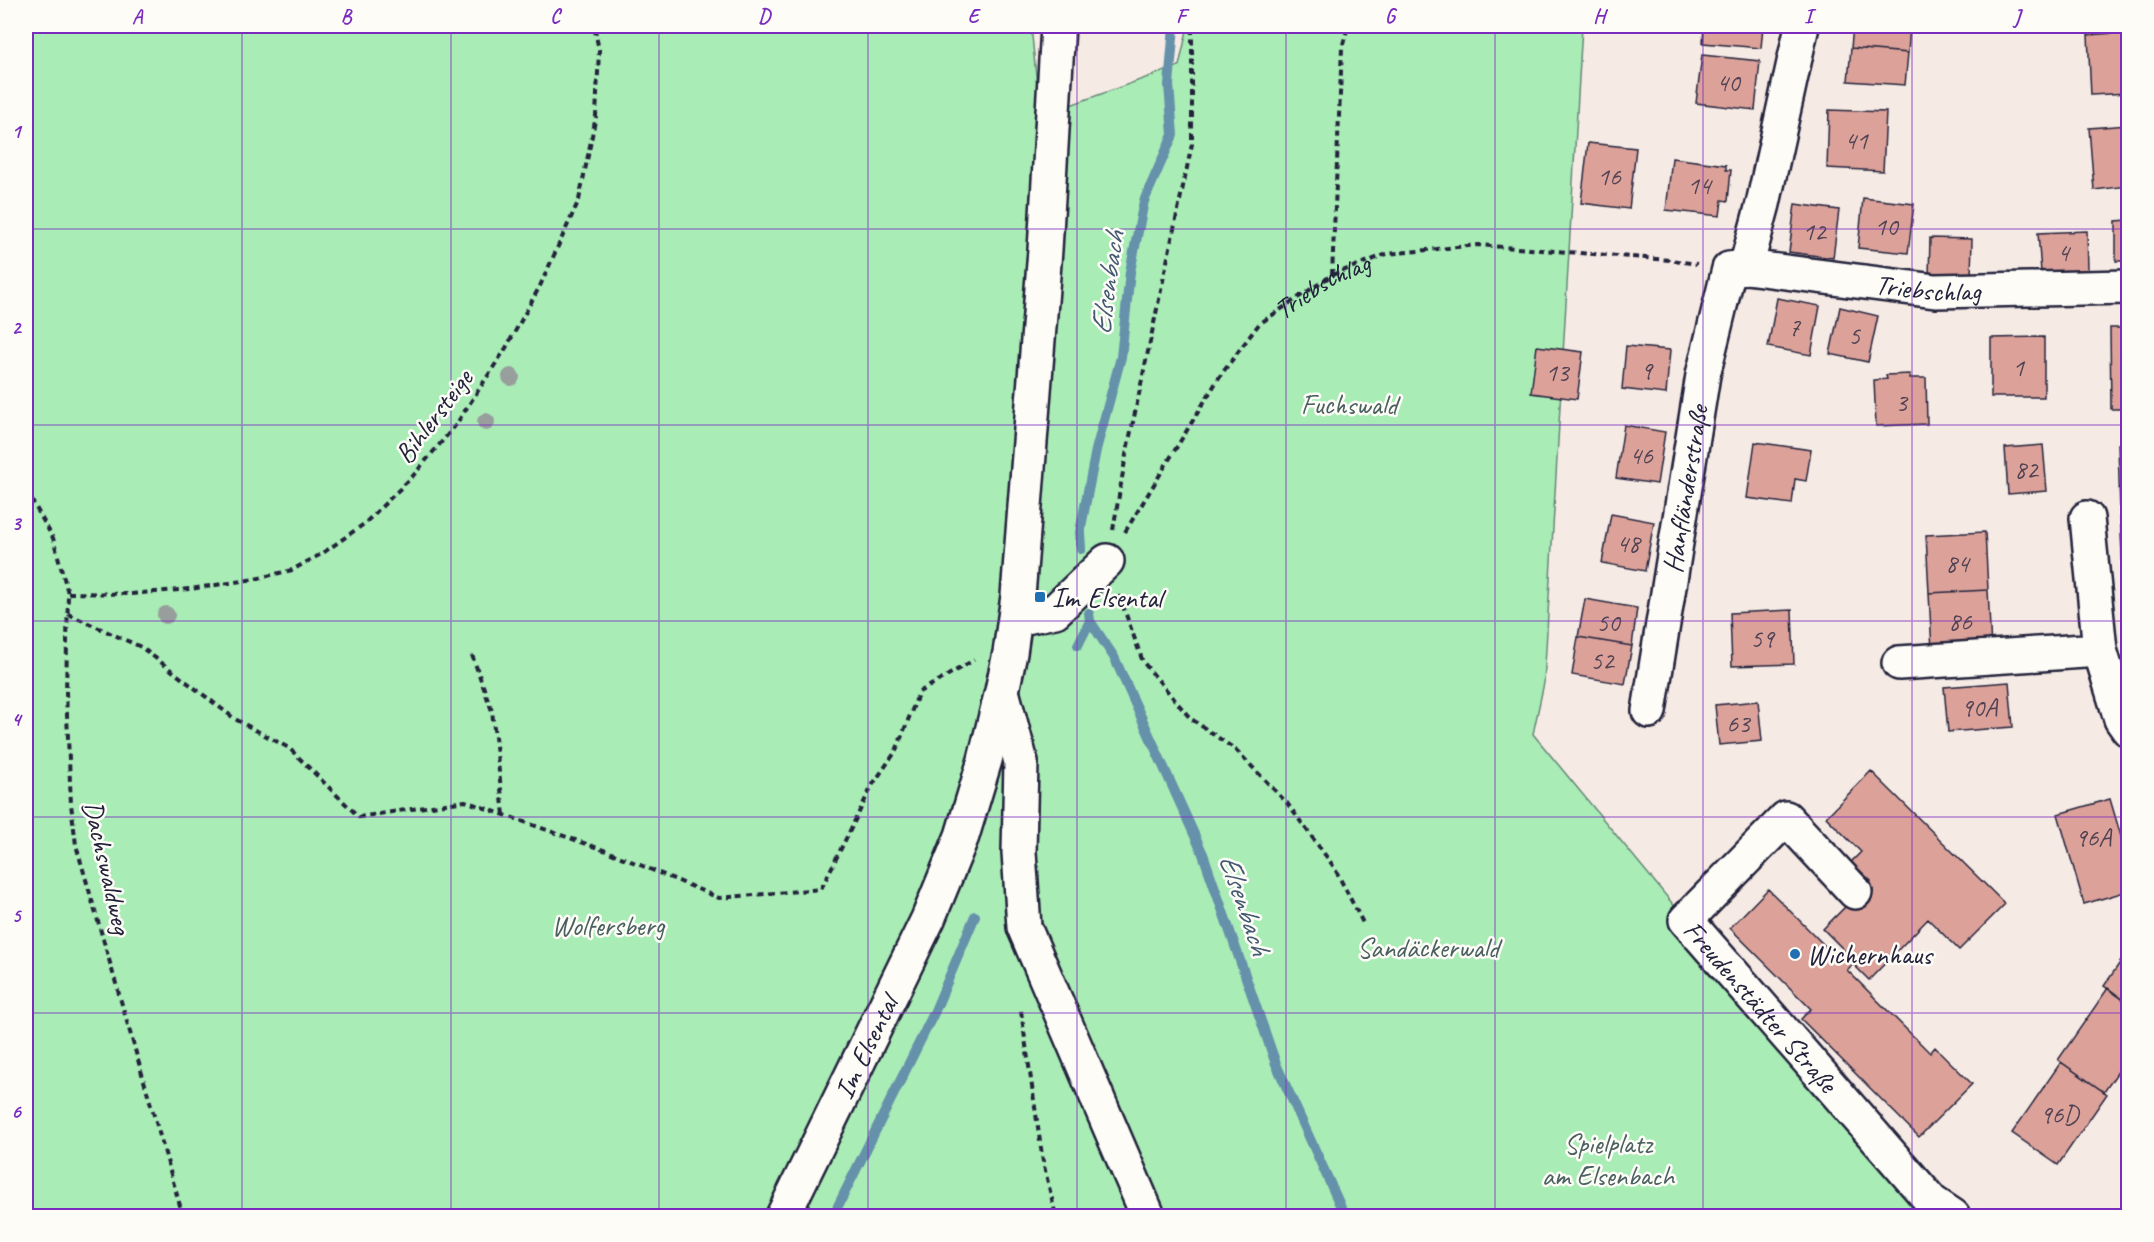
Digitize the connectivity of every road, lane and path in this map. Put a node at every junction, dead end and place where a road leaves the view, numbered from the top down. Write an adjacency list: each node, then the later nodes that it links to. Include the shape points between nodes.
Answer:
1 (594, 26): 13 (path, Bihlersteige, via 598,50 596,116 579,200 540,286 506,348 455,426 412,477 364,524 292,570 190,589 131,594)
2 (1058, 26): 15 (street, Im Elsental)
3 (1192, 26): 12 (path, via 1192,144)
4 (1348, 26): 8 (path, via 1342,48)
5 (1802, 26): 7 (street, Hanfländerstraße, via 1762,204)
6 (1670, 260): 8 (path, Triebschlag, via 1478,245 1387,254)
7 (1737, 268): 9 (street, Triebschlag, via 1935,291); 21 (street, Hanfländerstraße, via 1703,375)
8 (1332, 274): 12 (path, Triebschlag, via 1259,324 1220,376)
9 (2128, 287)
10 (26, 490): 13 (path, Dachswaldweg, via 53,538)
11 (2087, 518): 16 (street)
12 (1107, 561): 15 (street, via 1055,611); 25 (path, via 1143,662 1190,718 1236,750 1287,803 1334,867)
13 (68, 593): 14 (path, Dachswaldweg)
14 (68, 614): 23 (path, via 141,647 235,719 289,748 359,817 465,801); 27 (path, Dachswaldweg, via 66,693 76,845)
15 (1016, 619): 17 (street, Im Elsental)
16 (2100, 650): 19 (street); 22 (street, via 2121,719)
17 (1010, 653): 20 (street, Im Elsental); 23 (path, via 976,659 919,692 896,751 873,784 821,889 720,898 609,852)
18 (472, 655): 23 (path, via 492,711)
19 (1899, 663)
20 (1002, 691): 28 (street, Im Elsental, via 962,836 928,919); 30 (street, via 1021,762 1019,852 1024,927)
21 (1649, 711)
22 (2128, 729)
23 (504, 815)
24 (1855, 892): 31 (street, Freudenstädter Straße, via 1786,818 1686,920 1932,1202)
25 (1363, 923)
26 (1021, 1008): 29 (path, via 1042,1162)
27 (183, 1216)
28 (783, 1216)
29 (1056, 1216)
30 (1148, 1216)
31 (1953, 1216)

